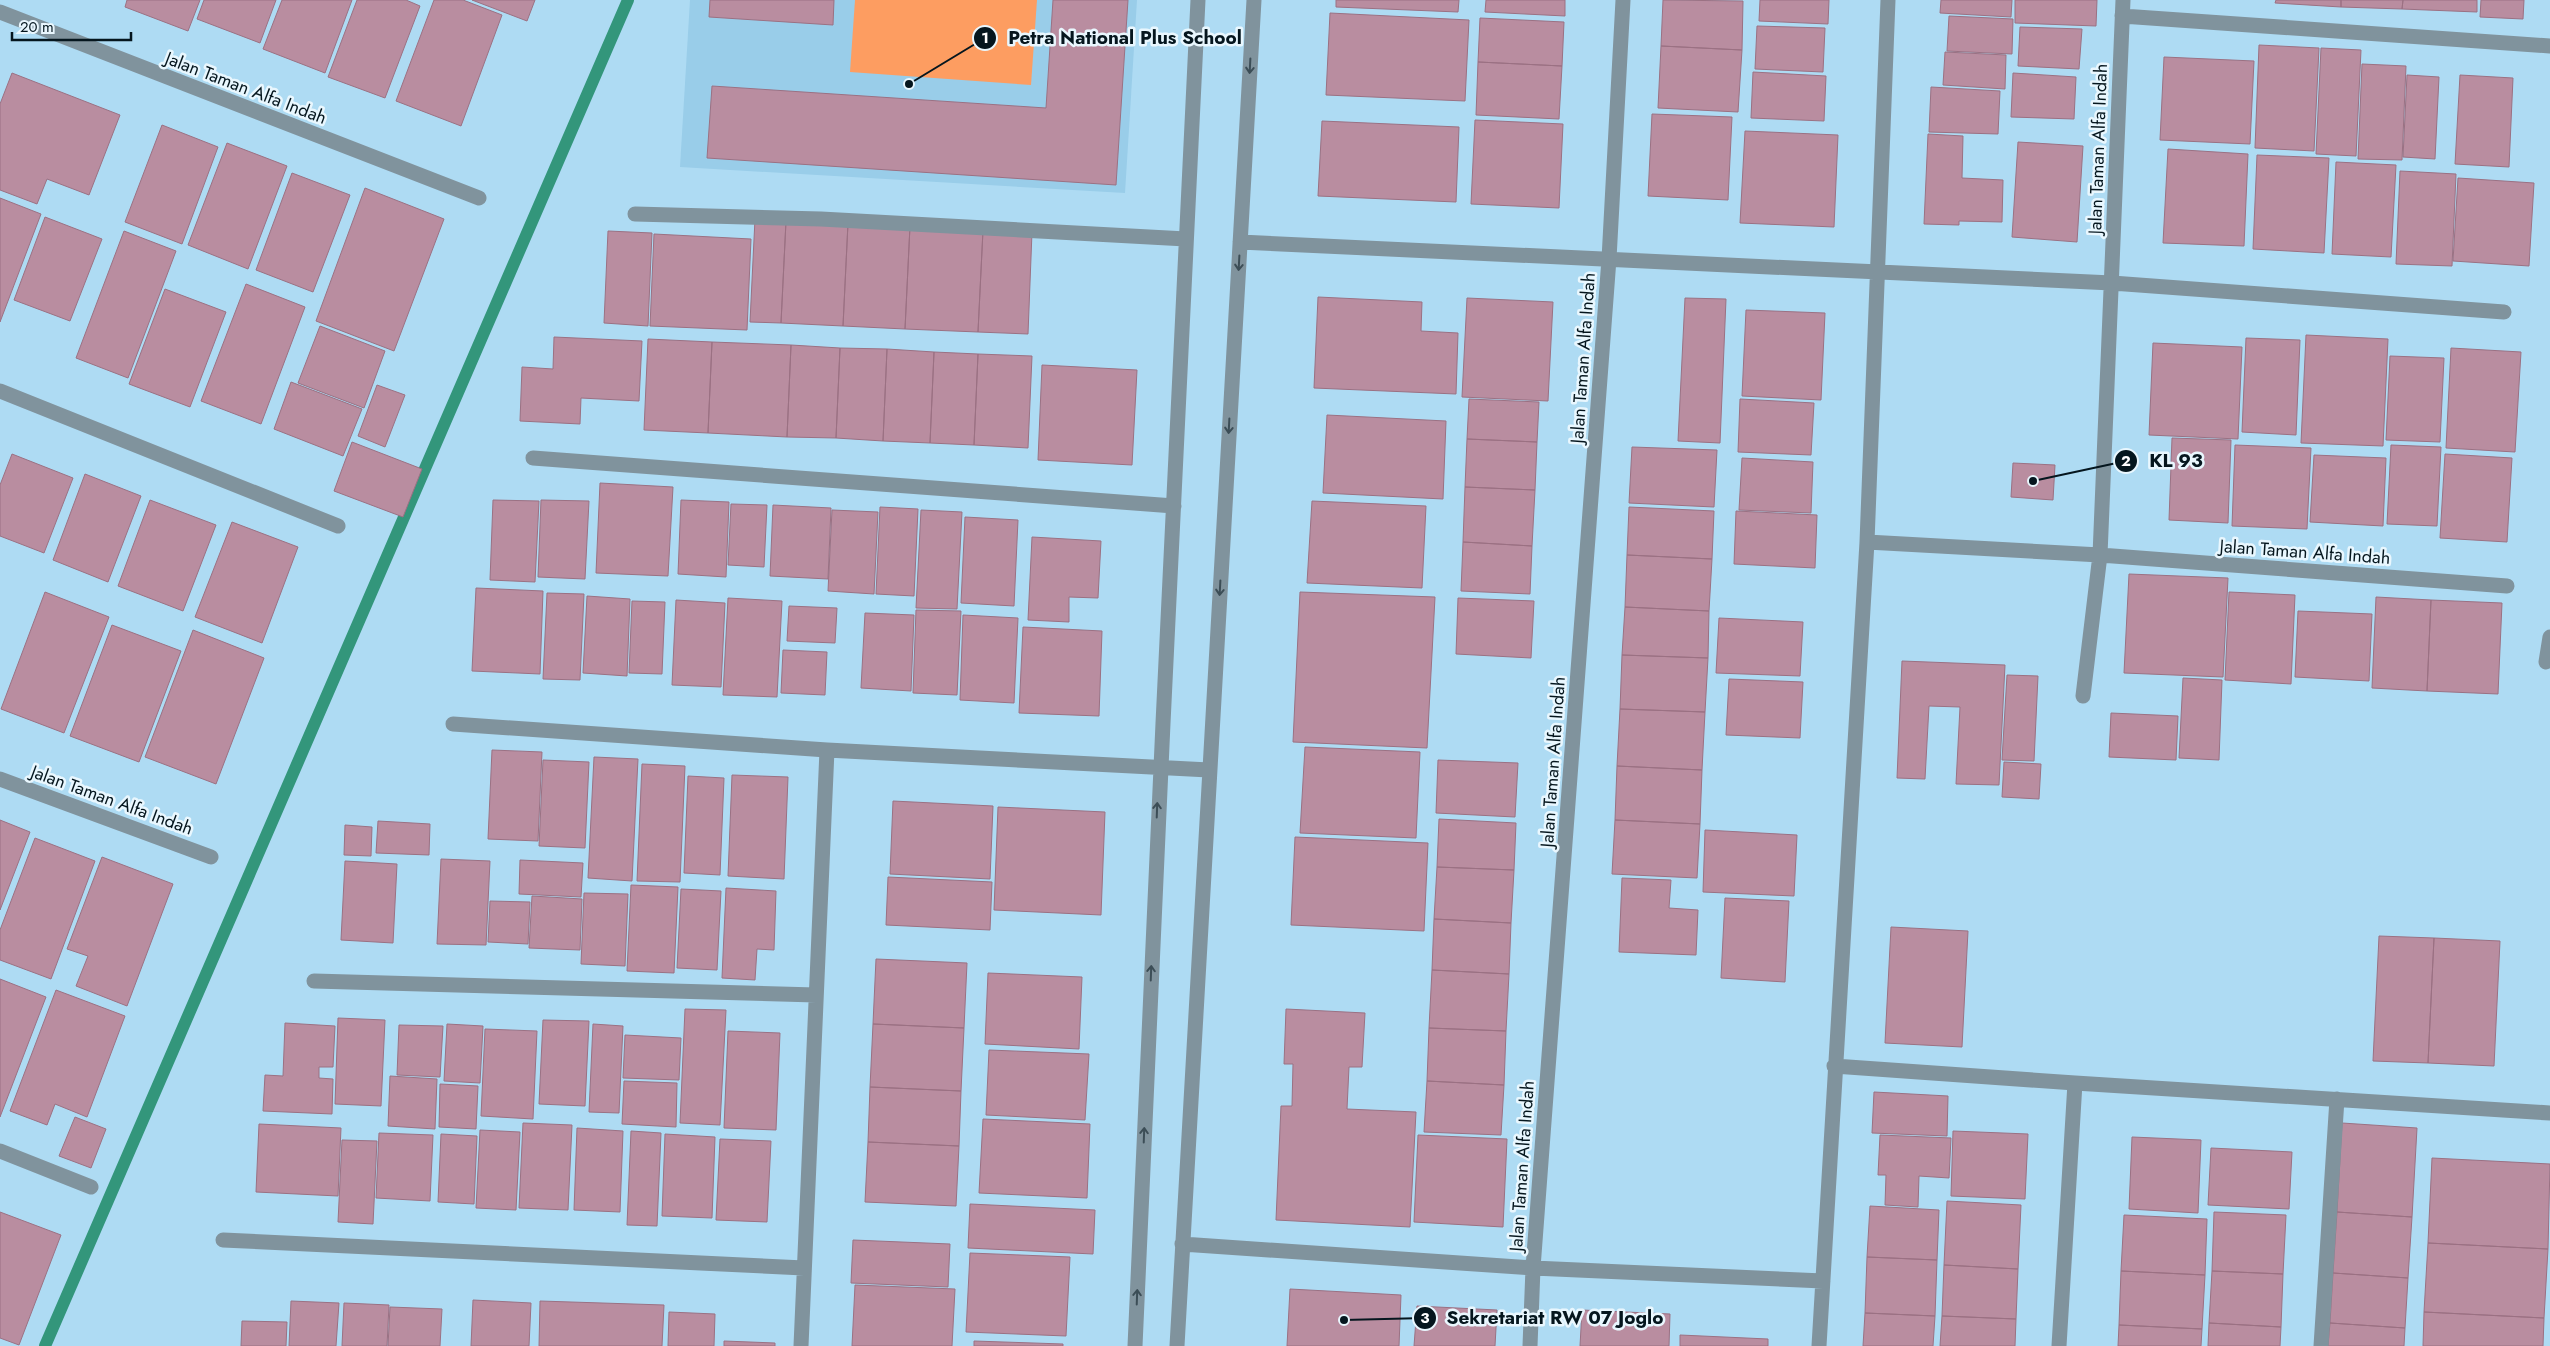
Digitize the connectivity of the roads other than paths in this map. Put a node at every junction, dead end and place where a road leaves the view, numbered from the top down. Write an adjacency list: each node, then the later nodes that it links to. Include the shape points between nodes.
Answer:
1 (1198, 0): 11 (street)
2 (1254, 0): 12 (street, one-way to 12)
3 (1623, 0): 13 (street, Jalan Taman Alfa Indah)
4 (1888, 0): 14 (street)
5 (2123, 0): 7 (street, Jalan Taman Alfa Indah)
6 (0, 12): 9 (street, Jalan Taman Alfa Indah)
7 (2122, 16): 8 (street); 15 (street, Jalan Taman Alfa Indah)
8 (2550, 46)
9 (479, 198)
10 (635, 214): 11 (street, via 821,219)
11 (1186, 239): 19 (street)
12 (1240, 242): 13 (street, Jalan Taman Alfa Indah); 30 (street, one-way to 30)
13 (1609, 259): 14 (street, Jalan Taman Alfa Indah); 44 (street, Jalan Taman Alfa Indah)
14 (1878, 271): 15 (street, Jalan Taman Alfa Indah); 21 (street)
15 (2112, 283): 16 (street, Jalan Taman Alfa Indah); 22 (street, Jalan Taman Alfa Indah)
16 (2504, 312)
17 (0, 391): 20 (street)
18 (533, 458): 19 (street)
19 (1174, 506): 29 (street)
20 (338, 526)
21 (1867, 542): 22 (street, Jalan Taman Alfa Indah); 35 (street)
22 (2100, 555): 23 (street, Jalan Taman Alfa Indah); 26 (street, Jalan Taman Alfa Indah)
23 (2507, 586)
24 (2550, 637): 25 (street)
25 (2546, 662)
26 (2083, 696)
27 (453, 724): 28 (street)
28 (827, 750): 29 (street); 34 (street)
29 (1159, 768): 30 (street); 47 (street, one-way to 29)
30 (1209, 770): 42 (street)
31 (0, 779): 32 (street, Jalan Taman Alfa Indah)
32 (211, 857)
33 (314, 981): 34 (street)
34 (816, 995): 43 (street)
35 (1834, 1066): 36 (street); 45 (street)
36 (2075, 1084): 37 (street); 51 (street)
37 (2337, 1099): 38 (street); 52 (street)
38 (2550, 1113)
39 (0, 1152): 40 (street)
40 (92, 1187)
41 (223, 1240): 43 (street)
42 (1182, 1244): 44 (street, Jalan Taman Alfa Indah); 48 (street)
43 (804, 1268): 46 (street)
44 (1533, 1268): 45 (street, Jalan Taman Alfa Indah); 49 (street, Jalan Taman Alfa Indah)
45 (1823, 1281): 50 (street)
46 (801, 1346)
47 (1135, 1346)
48 (1176, 1346)
49 (1530, 1346)
50 (1819, 1346)
51 (2059, 1346)
52 (2321, 1346)

